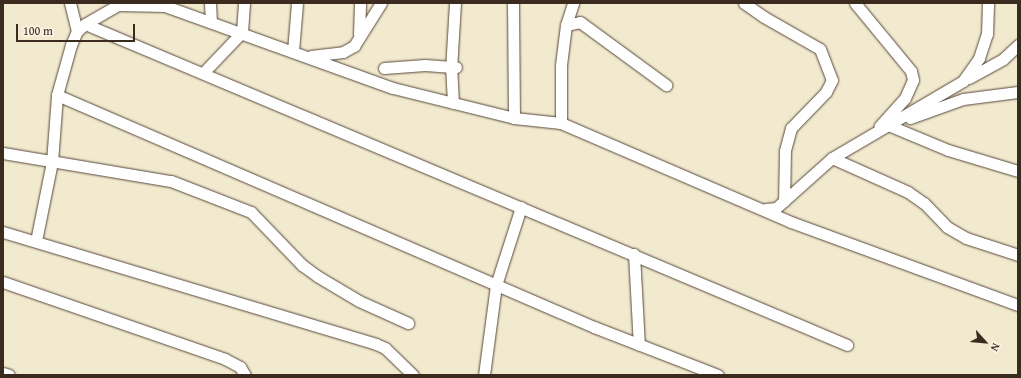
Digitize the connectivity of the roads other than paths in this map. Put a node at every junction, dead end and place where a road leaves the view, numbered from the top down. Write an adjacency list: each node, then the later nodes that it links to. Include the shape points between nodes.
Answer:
1 (70, 3): 18 (street)
2 (210, 3): 16 (street)
3 (244, 3): 19 (street)
4 (296, 3): 22 (street)
5 (360, 3): 20 (street)
6 (381, 3): 20 (street)
7 (455, 3): 24 (street)
8 (513, 3): 32 (street)
9 (744, 3): 40 (street, via 820,49 832,80 826,92 791,128 785,151)
10 (855, 3): 35 (street, via 910,71 912,80 905,98)
11 (982, 3): 15 (street)
12 (117, 4): 13 (street); 18 (street)
13 (165, 4): 16 (street)
14 (574, 5): 17 (street)
15 (988, 8): 27 (street, via 987,34 979,58)
16 (211, 22): 19 (street)
17 (566, 25): 28 (street, via 580,22); 33 (street, via 561,66)
18 (81, 27): 26 (street); 30 (street, via 71,45)
19 (242, 32): 22 (street); 26 (street)
20 (359, 34): 23 (street, via 354,46 343,52)
21 (1018, 45): 27 (street, via 1003,59)
22 (293, 51): 23 (street)
23 (309, 57): 31 (street, via 393,88)
24 (454, 67): 25 (street, via 425,65); 31 (street)
25 (384, 68)
26 (203, 73): 41 (street)
27 (963, 81): 34 (street)
28 (666, 85)
29 (1018, 92): 34 (street, via 963,100)
30 (57, 95): 38 (street); 48 (street)
31 (453, 103): 32 (street)
32 (514, 118): 33 (street)
33 (562, 123): 42 (street)
34 (890, 126): 35 (street); 39 (street, via 948,150)
35 (872, 134): 37 (street)
36 (3, 153): 38 (street)
37 (832, 158): 40 (street, via 798,185); 46 (street, via 908,192 924,203 947,227 966,238)
38 (52, 162): 44 (street); 50 (street, via 171,181 251,212 302,265 317,276 359,301)
39 (1018, 171)
40 (784, 201): 42 (street, via 776,208)
41 (521, 207): 45 (street); 48 (street)
42 (766, 209): 49 (street, via 791,222)
43 (3, 232): 44 (street)
44 (36, 241): 56 (street, via 376,344 385,348)
45 (634, 254): 51 (street); 52 (street)
46 (1018, 255)
47 (3, 282): 55 (street, via 225,359 240,367)
48 (496, 285): 51 (street); 57 (street)
49 (1017, 303)
50 (408, 323)
51 (639, 345): 58 (street)
52 (847, 345)
53 (3, 373): 54 (street)
54 (9, 375)
55 (245, 375)
56 (413, 375)
57 (484, 375)
58 (718, 375)

